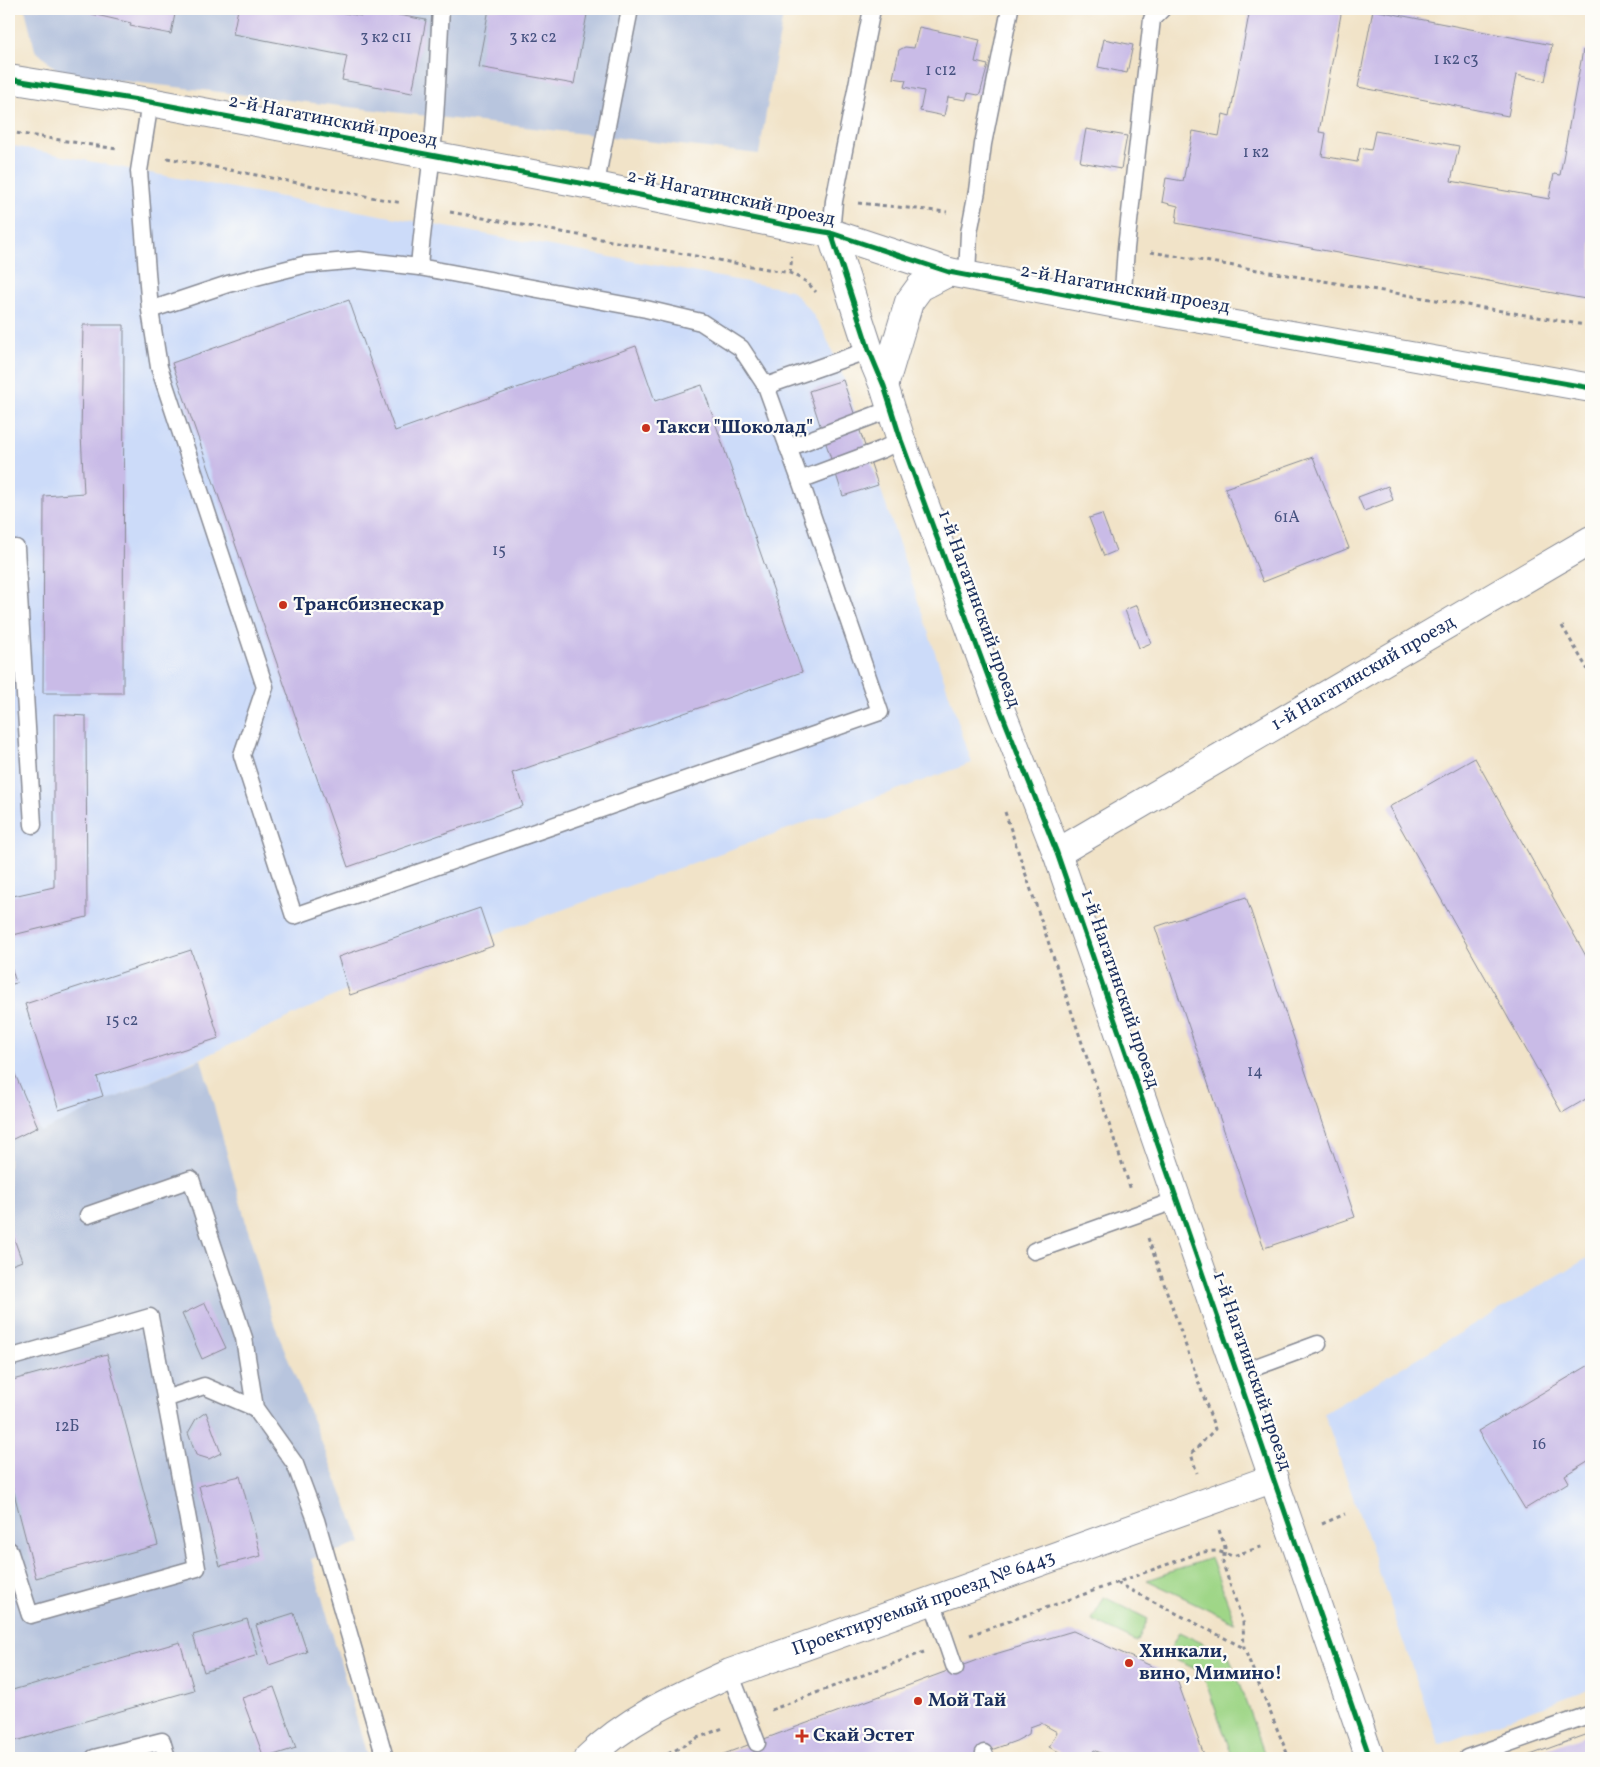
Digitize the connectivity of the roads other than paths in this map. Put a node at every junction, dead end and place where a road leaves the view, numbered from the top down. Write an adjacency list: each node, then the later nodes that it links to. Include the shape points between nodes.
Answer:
1 (441, 9): 8 (lane)
2 (630, 9): 9 (lane)
3 (872, 9): 10 (lane, via 834,201)
4 (1010, 9): 12 (lane, via 969,233)
5 (1162, 9): 13 (lane, via 1152,19)
6 (10, 83): 7 (street, 2-й Нагатинский проезд)
7 (150, 102): 8 (street, 2-й Нагатинский проезд); 14 (lane, via 139,172)
8 (432, 155): 9 (street, 2-й Нагатинский проезд); 11 (lane)
9 (596, 186): 10 (street, 2-й Нагатинский проезд)
10 (831, 233): 12 (street, 2-й Нагатинский проезд); 15 (street, 1-й Нагатинский проезд)
11 (419, 267): 14 (lane, via 360,260 303,265 228,284); 16 (lane, via 701,322 741,348)
12 (958, 273): 13 (street, 2-й Нагатинский проезд); 18 (street, via 920,287 909,302)
13 (1122, 305): 17 (street, 2-й Нагатинский проезд)
14 (150, 310): 21 (lane, via 159,367 265,687 242,755 294,916 880,712)
15 (869, 350): 16 (lane); 18 (street, 1-й Нагатинский проезд)
16 (766, 386): 20 (lane)
17 (1591, 388)
18 (887, 398): 19 (street, 1-й Нагатинский проезд); 20 (lane)
19 (901, 440): 21 (lane); 25 (street, 1-й Нагатинский проезд, via 996,702)
20 (788, 448): 21 (lane)
21 (800, 480)
22 (1591, 540): 25 (street, 1-й Нагатинский проезд)
23 (9, 548): 24 (lane, via 16,548)
24 (33, 825)
25 (1057, 854): 26 (street, 1-й Нагатинский проезд)
26 (1177, 1200): 28 (lane); 31 (street, 1-й Нагатинский проезд)
27 (88, 1215): 33 (lane, via 191,1179 244,1338)
28 (1034, 1251)
29 (1318, 1344): 31 (lane)
30 (9, 1358): 32 (lane, via 150,1317)
31 (1237, 1374): 34 (street, 1-й Нагатинский проезд)
32 (165, 1399): 33 (lane, via 204,1386); 35 (lane, via 197,1568 30,1615)
33 (255, 1408): 43 (lane, via 295,1464 302,1482)
34 (1274, 1478): 36 (street, Проектируемый проезд № 6443); 45 (street, 1-й Нагатинский проезд)
35 (9, 1550)
36 (932, 1601): 37 (lane); 38 (street, Проектируемый проезд № 6443)
37 (955, 1668)
38 (730, 1673): 40 (lane); 44 (street, Проектируемый проезд № 6443, via 679,1696 629,1726)
39 (1591, 1714): 46 (lane)
40 (757, 1743)
41 (94, 1758): 42 (lane, via 162,1741)
42 (167, 1758)
43 (385, 1758)
44 (588, 1758)
45 (1370, 1758)
46 (1467, 1758)

